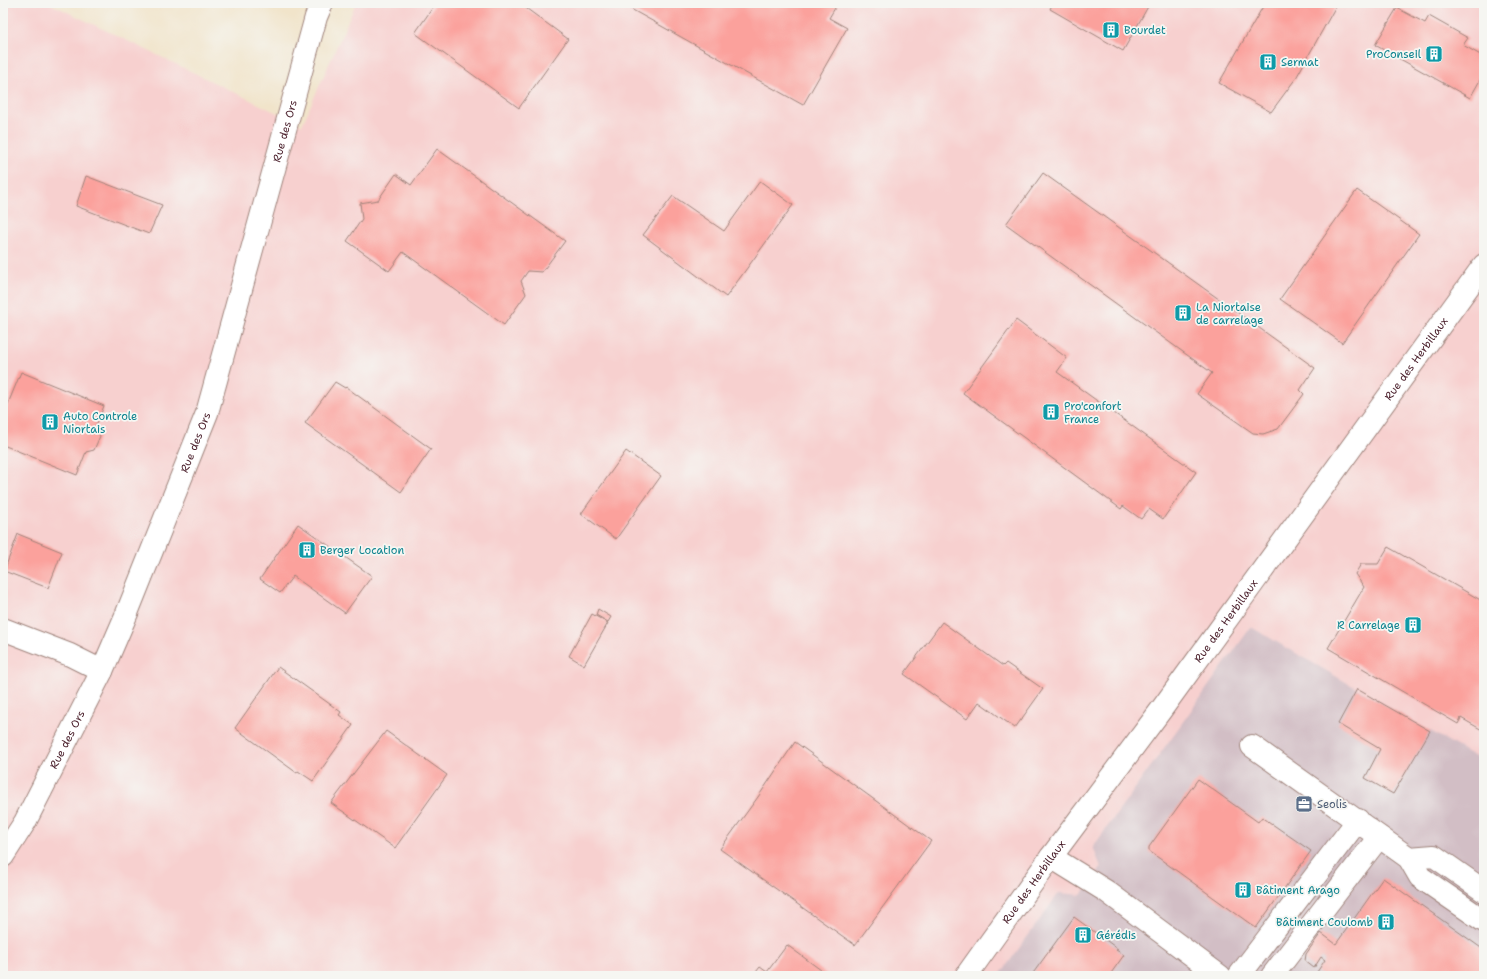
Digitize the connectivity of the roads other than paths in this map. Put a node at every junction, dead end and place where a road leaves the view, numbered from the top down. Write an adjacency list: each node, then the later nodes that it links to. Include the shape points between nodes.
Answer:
1 (322, 3): 4 (street, Rue des Ors, via 207,413)
2 (1484, 264): 9 (street, Rue des Herbillaux, via 1161,710)
3 (3, 629): 4 (street, via 70,655)
4 (102, 671): 8 (street, Rue des Ors, via 25,822)
5 (1252, 746): 6 (street)
6 (1358, 820): 7 (street); 15 (street)
7 (1379, 837): 10 (street); 16 (street)
8 (3, 856)
9 (1051, 857): 13 (street, Rue des Herbillaux); 14 (street, via 1106,891)
10 (1409, 858): 11 (street, via 1434,856); 12 (street, via 1420,877)
11 (1484, 890)
12 (1484, 921)
13 (966, 976)
14 (1220, 976)
15 (1239, 976)
16 (1272, 976)

